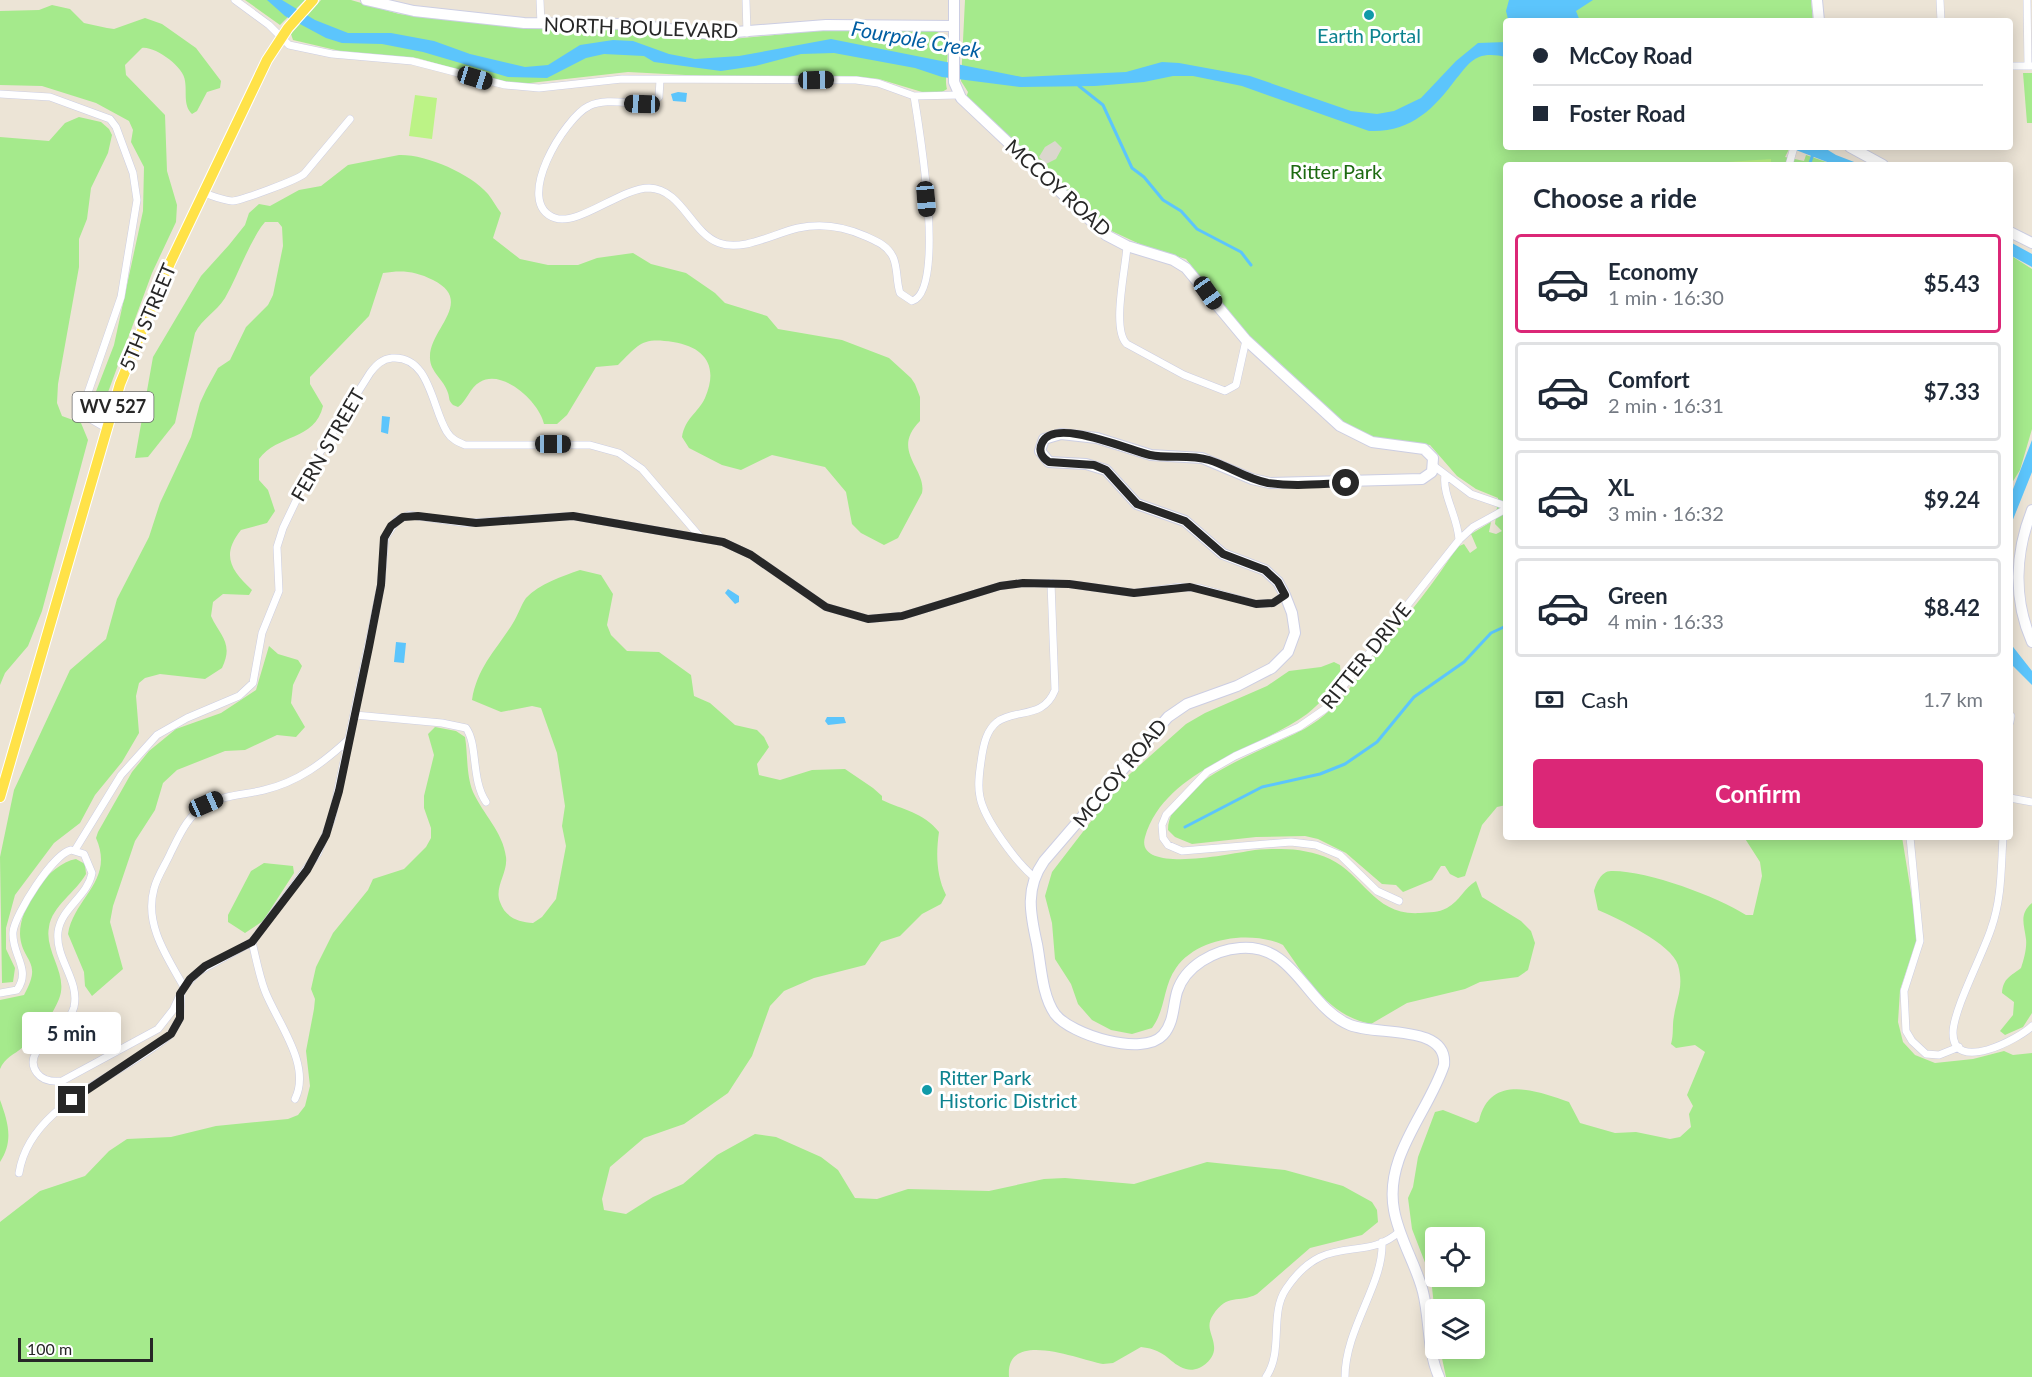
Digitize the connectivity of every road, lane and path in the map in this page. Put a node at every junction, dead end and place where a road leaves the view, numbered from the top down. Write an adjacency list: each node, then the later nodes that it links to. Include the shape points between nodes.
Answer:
1 (236, 0): 15 (street)
2 (366, 0): 12 (street, NORTH BOULEVARD, via 414,11)
3 (540, 0): 12 (street)
4 (746, 0): 14 (street)
5 (954, 0): 13 (street)
6 (1817, 0): 10 (street)
7 (1941, 0): 11 (street)
8 (2027, 0): 17 (street)
9 (312, 1): 15 (main road, 5TH STREET / WV 527)
10 (1819, 18)
11 (1941, 18)
12 (541, 24): 14 (street, NORTH BOULEVARD, via 626,24 694,33)
13 (954, 26): 14 (street, NORTH BOULEVARD, via 826,25); 19 (street)
14 (747, 33)
15 (281, 38): 18 (street, via 289,45 305,49 412,61 520,87); 25 (main road, 5TH STREET / WV 527)
16 (2013, 66): 17 (street)
17 (2030, 66)
18 (660, 80): 21 (street, via 856,80); 21 (street, via 659,97 652,103 596,104 583,110 550,154 539,180 537,196 542,209 555,218 568,218 633,191 652,188 675,200 707,236 726,245 800,227 835,226 875,240 888,250 895,262 900,292 912,301 923,290 931,249)
19 (957, 91): 21 (street); 28 (street, MCCOY ROAD, via 1095,224)
20 (0, 94): 30 (street, via 50,97 110,119 133,173 137,200 121,297 84,404 87,417)
21 (914, 96)
22 (350, 119): 25 (street, via 295,181 238,200)
23 (1856, 150): 24 (street)
24 (1878, 162)
25 (204, 193): 30 (main road, 5TH STREET / WV 527, via 143,326)
26 (2013, 233): 27 (street)
27 (2031, 241)
28 (1127, 246): 29 (street, MCCOY ROAD, via 1186,268); 29 (street, via 1120,317 1121,335 1127,344 1184,375 1226,391 1236,385)
29 (1246, 340): 31 (street, MCCOY ROAD, via 1340,426 1372,442 1424,449 1431,454)
30 (106, 428): 43 (main road, 5TH STREET / WV 527)
31 (1434, 466): 32 (street); 39 (street, MCCOY ROAD, via 1430,475 1417,480 1281,484 1252,479 1203,458 1151,455 1097,438 1053,435 1042,443 1041,455 1049,462 1094,465 1106,470 1137,504 1185,521 1223,554 1265,570)
32 (1445, 475): 33 (street, via 1479,498); 37 (street, via 1444,485 1458,521)
33 (1503, 506)
34 (1503, 509): 37 (street, RITTER DRIVE)
35 (2032, 510): 40 (street, via 2018,559 2021,603)
36 (701, 538): 38 (street, via 742,550 826,607 868,619 902,616 1000,586); 41 (street, via 573,516 476,523 403,517 384,538 381,585); 49 (street, FERN STREET, via 648,475 626,456 590,445 465,445 447,432 428,386 413,364 397,358 379,362 317,457 283,528 277,547 279,591 261,633 252,684 239,696 157,735 117,782)
37 (1459, 540): 51 (street, RITTER DRIVE, via 1325,709 1299,727 1207,772 1166,815 1162,825 1168,845 1182,851 1281,843 1316,845 1340,855 1377,891)
38 (1051, 583): 39 (street, via 1122,593 1200,588 1256,604 1273,603); 50 (street, via 1055,690 1040,707 1002,719 991,728 980,772 983,806 1013,857)
39 (1285, 595): 50 (street, MCCOY ROAD, via 1294,633 1284,658 1252,680 1187,704 1168,717)
40 (2032, 642)
41 (355, 715): 42 (street); 45 (street, via 466,728 477,783)
42 (349, 739): 52 (street, via 326,835 307,870); 53 (street, via 329,758 296,779 220,799 196,812 187,823 154,887 151,913)
43 (0, 797)
44 (2013, 799): 46 (street)
45 (486, 802)
46 (2032, 802)
47 (1910, 840): 56 (street, via 1920,940 1906,982 1906,1031 1926,1054 1939,1055)
48 (2003, 840): 56 (street, via 1996,912 1955,1022 1953,1035)
49 (75, 850): 53 (street, via 87,857 93,873 58,930 75,1002 65,1024 35,1052 36,1072 48,1080 62,1080 141,1039 166,1022); 54 (street, via 58,857 18,915 13,938 24,979 17,990)
50 (1034, 876): 59 (street, via 1030,907 1050,1004 1062,1021 1090,1034 1121,1044 1156,1041 1168,1027 1188,972 1217,953 1252,947 1278,956 1320,1005 1339,1020 1360,1029 1426,1037 1440,1046 1445,1058 1441,1072 1403,1148 1395,1176 1393,1198)
51 (1399, 901)
52 (252, 942): 53 (street, via 205,966); 57 (street, via 266,992 299,1070 300,1086)
53 (182, 990): 58 (street, via 180,1018 171,1034 62,1108 27,1147)
54 (0, 993)
55 (2032, 1026): 56 (street, via 2010,1042 1984,1052)
56 (1959, 1047)
57 (295, 1099)
58 (19, 1173)
59 (1400, 1231): 60 (street); 63 (street, via 1422,1284)
60 (1382, 1242): 61 (street, via 1321,1255 1292,1281 1280,1302 1274,1357); 62 (street, via 1382,1261 1349,1345)
61 (1266, 1377)
62 (1345, 1377)
63 (1439, 1377)

